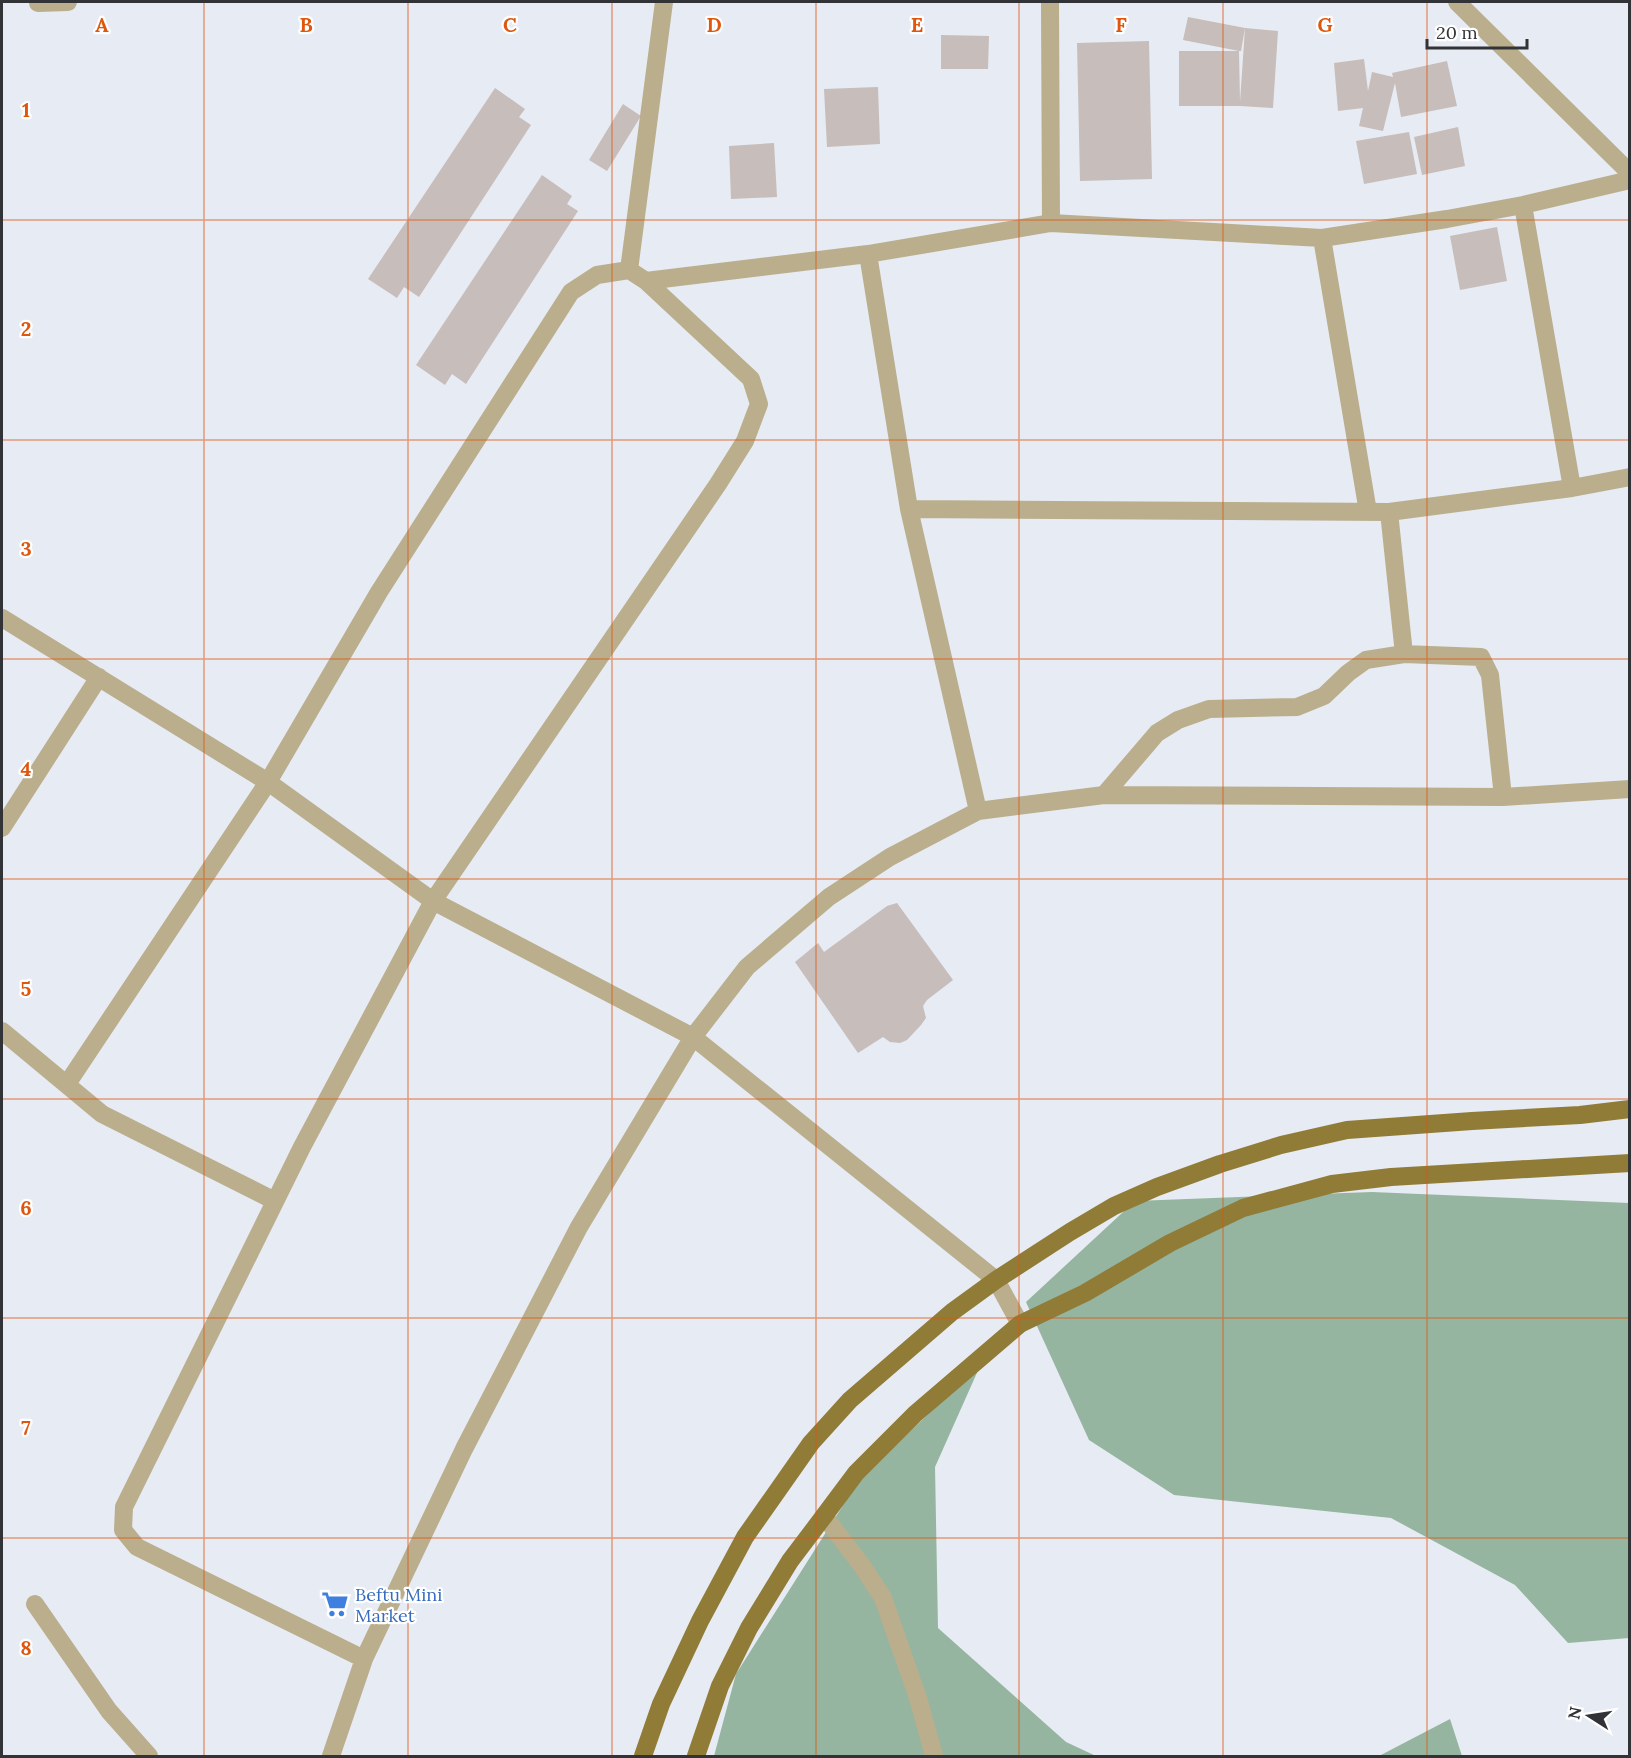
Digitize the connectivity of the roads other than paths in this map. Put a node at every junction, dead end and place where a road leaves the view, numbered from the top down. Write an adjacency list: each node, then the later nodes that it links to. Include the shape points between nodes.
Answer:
1 (68, 2): 5 (street)
2 (664, 2): 12 (street)
3 (1050, 2): 9 (street)
4 (1457, 2): 6 (street)
5 (38, 3)
6 (1629, 173)
7 (1629, 180): 8 (street)
8 (1523, 205): 10 (street); 15 (street)
9 (1051, 223): 10 (street); 11 (street)
10 (1322, 238): 17 (street)
11 (868, 254): 13 (street); 16 (street)
12 (629, 270): 13 (street); 22 (street, via 597,275 571,292 379,592)
13 (646, 281): 28 (street, via 751,378 759,404 745,441 718,484)
14 (1629, 477): 15 (street)
15 (1572, 488): 18 (street)
16 (909, 509): 17 (street); 26 (street)
17 (1368, 512): 18 (street)
18 (1389, 512): 20 (street)
19 (2, 618): 21 (street)
20 (1404, 654): 24 (street, via 1366,660 1324,696 1297,707 1209,709 1178,720 1157,733); 25 (street, via 1481,657 1490,675)
21 (99, 677): 22 (street); 27 (street)
22 (268, 782): 28 (street); 31 (street)
23 (1629, 789): 25 (street)
24 (1104, 795): 25 (street); 26 (street)
25 (1503, 797)
26 (978, 811): 30 (street, via 890,856 829,897 747,967)
27 (2, 828)
28 (433, 901): 30 (street); 34 (street)
29 (2, 1031): 31 (street)
30 (693, 1037): 35 (street); 39 (street, via 579,1227 464,1449)
31 (67, 1084): 34 (street, via 102,1114)
32 (1629, 1109): 35 (main road, via 1347,1130 1281,1145 1157,1187 1114,1206)
33 (1629, 1163): 36 (main road, via 1332,1184 1243,1208)
34 (275, 1201): 39 (street, via 124,1508 123,1530 137,1547)
35 (996, 1280): 36 (street); 42 (main road, via 952,1312 850,1400 811,1443 745,1537 661,1704)
36 (1020, 1324): 37 (main road, via 915,1414 856,1473)
37 (824, 1516): 43 (main road, via 790,1561 749,1628 720,1686); 44 (street, via 882,1598)
38 (35, 1604): 40 (street, via 109,1711)
39 (364, 1659): 41 (street)
40 (150, 1756)
41 (331, 1756)
42 (643, 1756)
43 (696, 1756)
44 (934, 1756)

